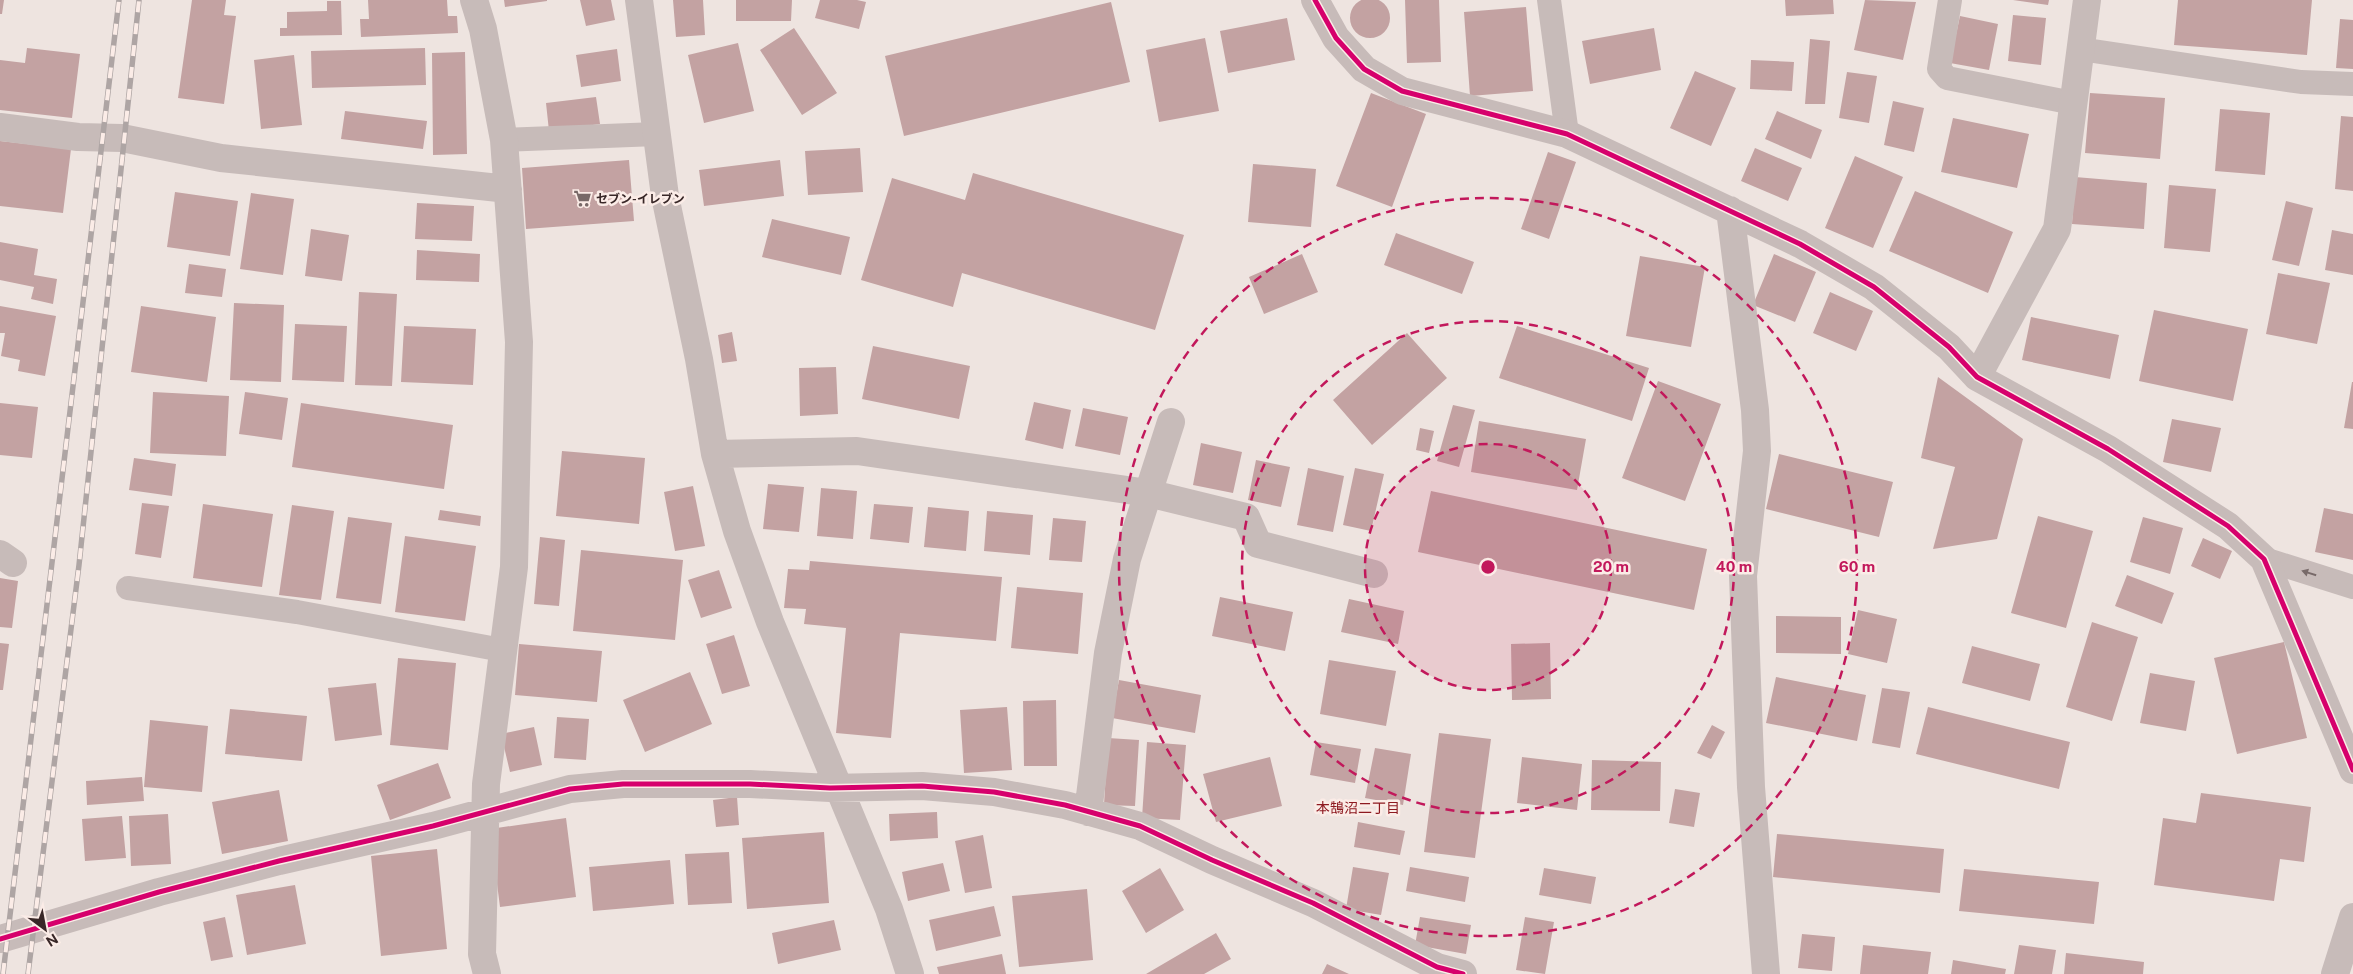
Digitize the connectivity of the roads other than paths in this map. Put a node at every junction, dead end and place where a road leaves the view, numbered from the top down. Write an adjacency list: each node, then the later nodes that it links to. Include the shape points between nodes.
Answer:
1 (474, 0): 13 (street, via 483,29)
2 (639, 0): 11 (street)
3 (1315, 0): 12 (street, via 1336,38 1364,69 1402,90)
4 (1549, 0): 12 (lane)
5 (1950, 0): 9 (lane, via 1939,69 1947,78)
6 (2087, 0): 7 (street)
7 (2080, 49): 8 (lane, via 2301,82); 9 (street)
8 (2353, 84)
9 (2073, 103): 16 (street, via 2057,229)
10 (0, 127): 14 (street, via 78,137 122,138 221,158)
11 (657, 134): 13 (lane); 18 (street, via 665,196)
12 (1567, 134): 15 (street)
13 (504, 140): 14 (street)
14 (508, 189): 24 (street, via 519,342 514,567)
15 (1730, 210): 16 (street, via 1800,244 1874,287 1948,347); 35 (street, via 1755,410 1757,451 1743,576 1751,787)
16 (1977, 376): 20 (street, via 2108,448 2228,526)
17 (1171, 422): 19 (street)
18 (715, 454): 19 (street, via 857,450); 26 (street, via 737,531 770,622)
19 (1148, 492): 21 (street, via 1246,516 1258,544); 27 (street, via 1127,559 1108,653)
20 (2264, 559): 22 (lane, one-way to 20); 25 (street)
21 (1374, 574)
22 (2353, 586)
23 (128, 588): 24 (lane, via 297,612)
24 (502, 650): 28 (street)
25 (2353, 770)
26 (840, 788): 27 (street, via 922,786 994,792); 28 (street, via 623,784 570,789); 33 (street, via 890,909)
27 (1088, 812): 31 (street, via 1140,826 1313,903)
28 (484, 813): 30 (street, via 279,861); 32 (street, via 482,954)
29 (2353, 917): 36 (street)
30 (0, 939)
31 (1427, 968): 34 (street)
32 (487, 974)
33 (910, 974)
34 (1463, 974)
35 (1766, 974)
36 (2335, 974)

